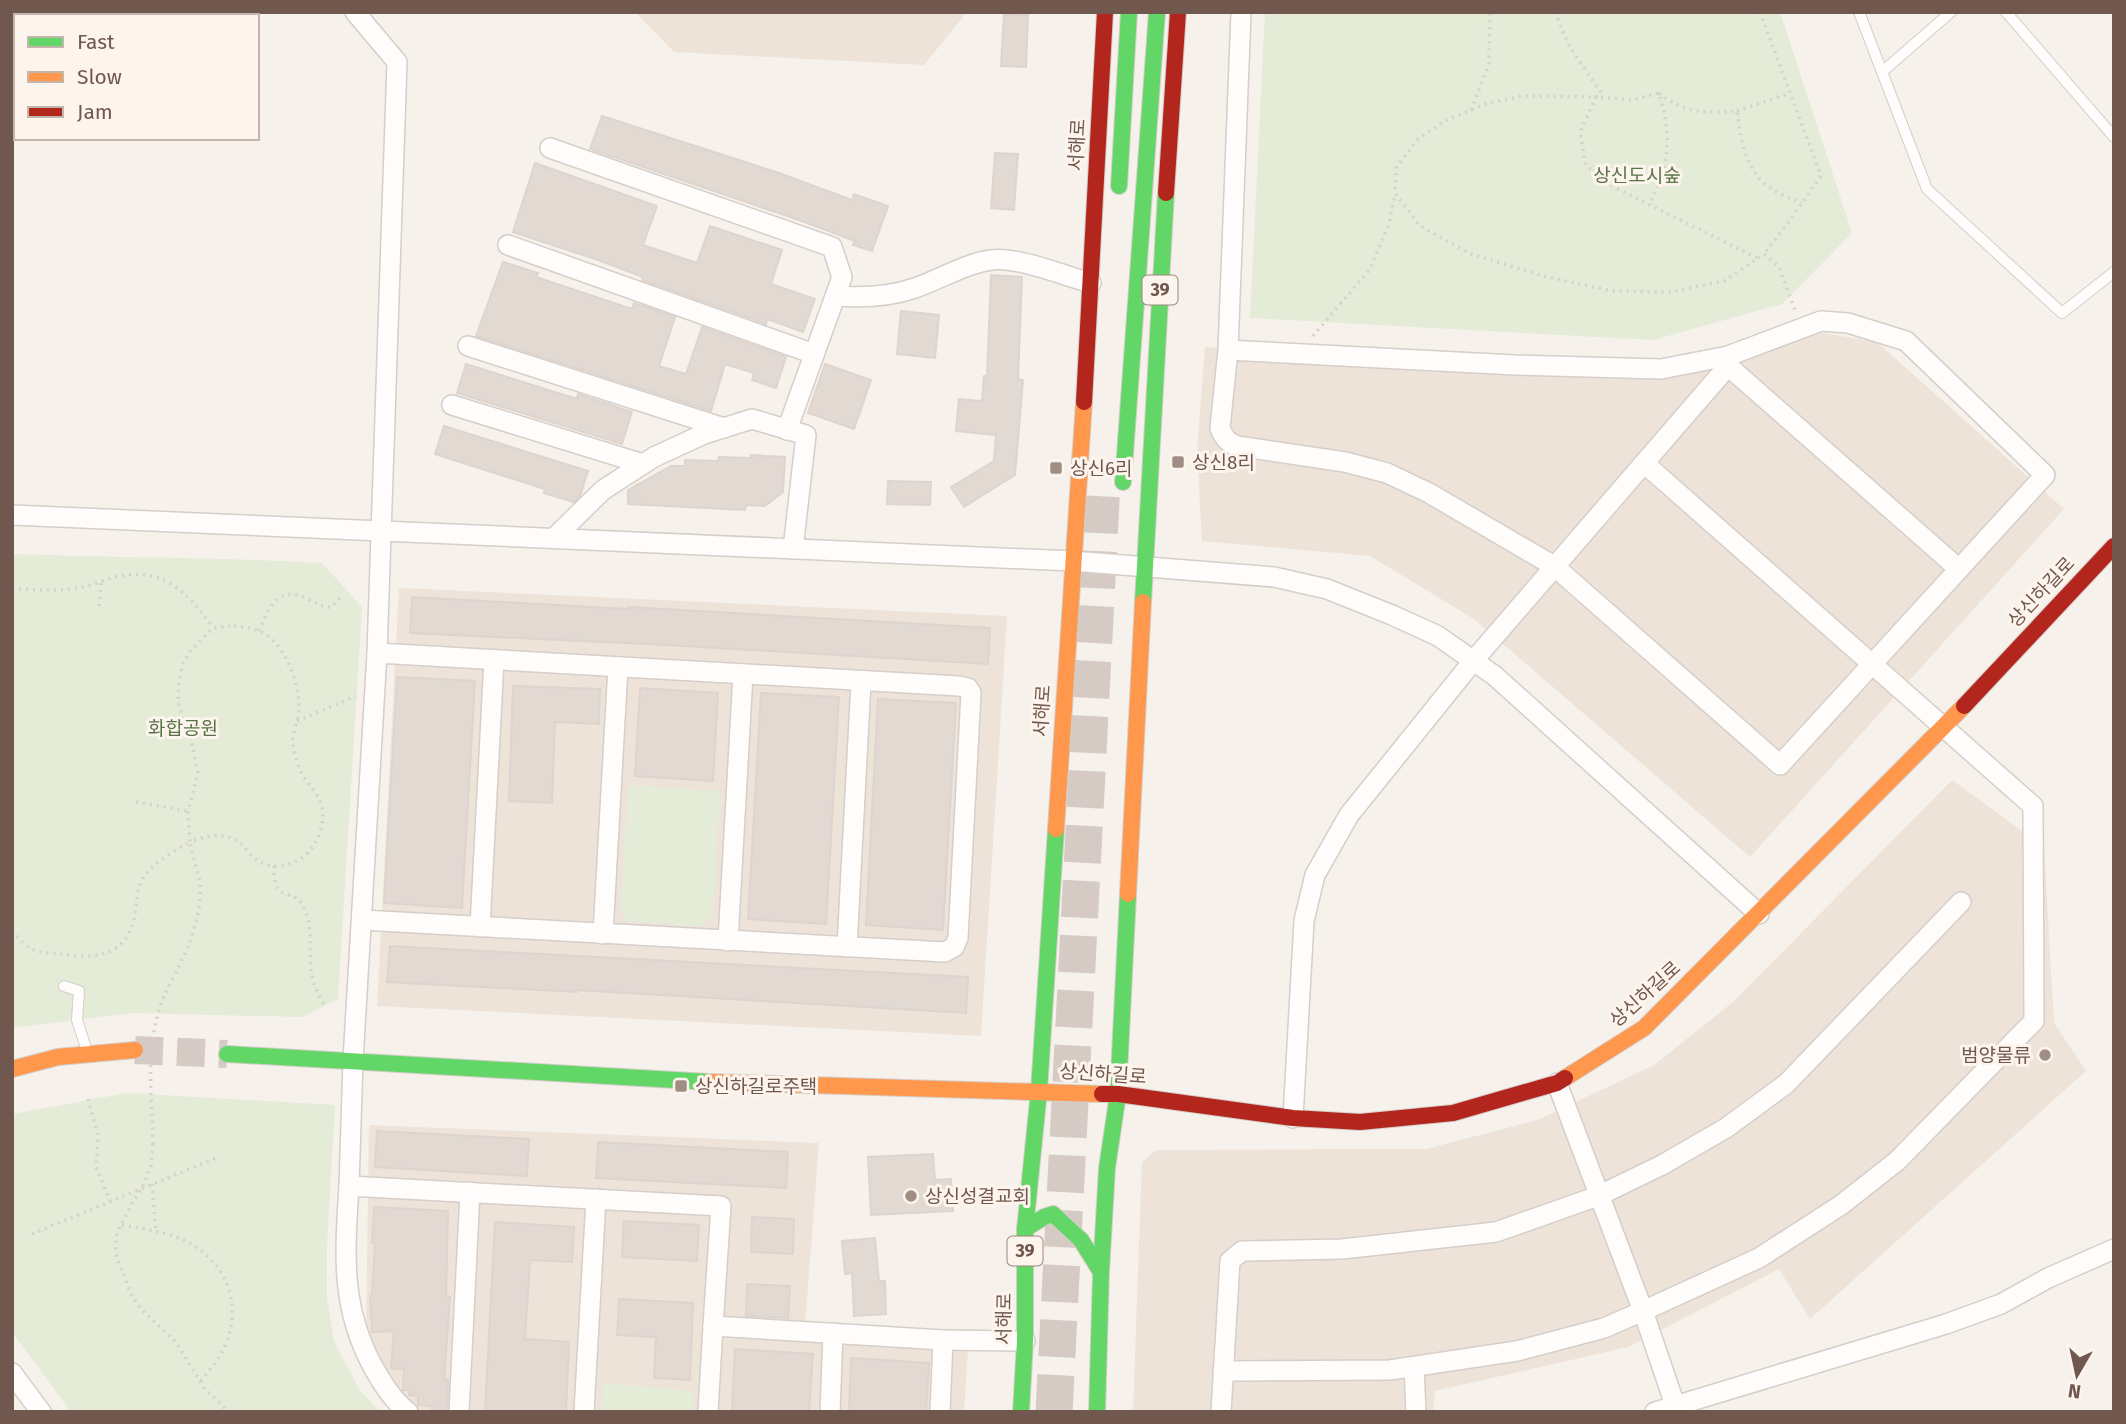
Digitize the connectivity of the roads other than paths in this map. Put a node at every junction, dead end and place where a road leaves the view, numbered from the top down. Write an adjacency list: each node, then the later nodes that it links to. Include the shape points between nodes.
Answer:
1 (355, 12): 31 (street, via 397,62)
2 (1105, 12): 16 (main road, 서해로 / 39)
3 (1129, 12): 13 (main road)
4 (1157, 12): 28 (main road, 39, via 1119,488 1131,494)
5 (1178, 12): 28 (main road, 39)
6 (1241, 12): 19 (street)
7 (1859, 12): 10 (lane)
8 (1951, 12): 10 (lane)
9 (2006, 12): 11 (lane)
10 (1882, 72): 15 (lane, via 1927,189 2062,313)
11 (2114, 137)
12 (550, 148): 17 (street, via 832,247 842,277)
13 (1118, 203)
14 (508, 245): 20 (street)
15 (2114, 272)
16 (1091, 283): 17 (street, via 992,259 889,295); 27 (main road, 서해로 / 39)
17 (835, 296): 20 (street)
18 (468, 346): 23 (street)
19 (1228, 350): 21 (street, via 1661,369); 36 (street, via 1220,428 1231,444 1345,462 1387,474 1429,493)
20 (814, 354): 24 (street)
21 (1728, 361): 25 (street); 38 (street); 38 (street, via 1821,321 1848,323 1906,341 2045,475)
22 (452, 405): 26 (street)
23 (724, 428): 24 (street, via 752,419); 26 (street)
24 (787, 430): 34 (street, via 806,435)
25 (1644, 463): 36 (street); 42 (street)
26 (643, 464): 32 (street, via 603,490)
27 (1079, 470): 29 (main road); 35 (main road, 서해로 / 39)
28 (1149, 478): 37 (main road, 39)
29 (1092, 486)
30 (12, 515): 31 (street)
31 (382, 531): 32 (street); 39 (street)
32 (554, 538): 34 (street)
33 (2114, 545): 46 (main road, 상신하길로)
34 (793, 549): 35 (street)
35 (1072, 561): 37 (street); 61 (main road, 서해로 / 39)
36 (1555, 566): 41 (street); 42 (street, via 1780,765)
37 (1146, 567): 41 (street, via 1274,577 1327,589 1438,636); 62 (main road, 39)
38 (1959, 569): 42 (street)
39 (377, 653): 40 (street); 49 (street)
40 (494, 660): 43 (street); 50 (street)
41 (1474, 660): 48 (street); 63 (street, via 1349,815 1315,875 1304,921)
42 (1873, 664): 46 (street)
43 (618, 667): 44 (street); 51 (street)
44 (743, 674): 45 (street); 52 (street)
45 (861, 682): 53 (street); 53 (street, via 964,687 971,699 957,943 939,953)
46 (1944, 727): 48 (main road, 상신하길로); 71 (street, via 2033,806 2034,1021 1898,1161 1841,1205 1759,1258)
47 (1961, 902): 66 (street, via 1786,1084 1726,1128)
48 (1759, 914): 60 (main road, 상신하길로, via 1644,1028)
49 (362, 920): 50 (street); 58 (street)
50 (480, 927): 51 (street)
51 (603, 934): 52 (street)
52 (728, 941): 53 (street)
53 (847, 947)
54 (64, 986): 56 (lane, via 79,991 77,1020)
55 (135, 1050): 56 (main road)
56 (89, 1054): 59 (main road)
57 (227, 1054): 58 (main road, 상신하길로)
58 (353, 1061): 61 (main road, 상신하길로, via 710,1082); 64 (street)
59 (12, 1069)
60 (1556, 1083): 63 (main road, 상신하길로, via 1453,1112 1360,1122); 66 (street)
61 (1039, 1091): 62 (main road, 상신하길로); 68 (main road, 서해로 / 39)
62 (1118, 1094): 63 (main road, 상신하길로); 70 (main road, 39, via 1107,1168)
63 (1293, 1118)
64 (349, 1185): 65 (street); 81 (street, via 345,1251 352,1317 380,1381)
65 (470, 1192): 67 (street); 82 (street)
66 (1598, 1196): 71 (street); 77 (street, via 1496,1233 1342,1249 1242,1251 1230,1261)
67 (596, 1199): 72 (street, via 721,1206); 83 (street)
68 (1026, 1229): 70 (main road, via 1053,1214 1070,1226); 75 (main road, 서해로 / 39)
69 (2114, 1250): 79 (street, via 2001,1304 1946,1324)
70 (1101, 1272): 88 (main road, 39)
71 (1643, 1311): 76 (street, via 1604,1328 1517,1351); 79 (street)
72 (713, 1326): 73 (street); 84 (street)
73 (833, 1333): 74 (street); 85 (street)
74 (943, 1340): 75 (street); 86 (street)
75 (1025, 1341): 87 (main road, 서해로 / 39)
76 (1414, 1367): 77 (street); 90 (street)
77 (1223, 1371): 89 (street)
78 (12, 1373): 80 (street)
79 (1675, 1405): 91 (street)
80 (41, 1412)
81 (408, 1412)
82 (458, 1412)
83 (584, 1412)
84 (708, 1412)
85 (830, 1412)
86 (940, 1412)
87 (1021, 1412)
88 (1097, 1412)
89 (1221, 1412)
90 (1416, 1412)
91 (1655, 1412)

